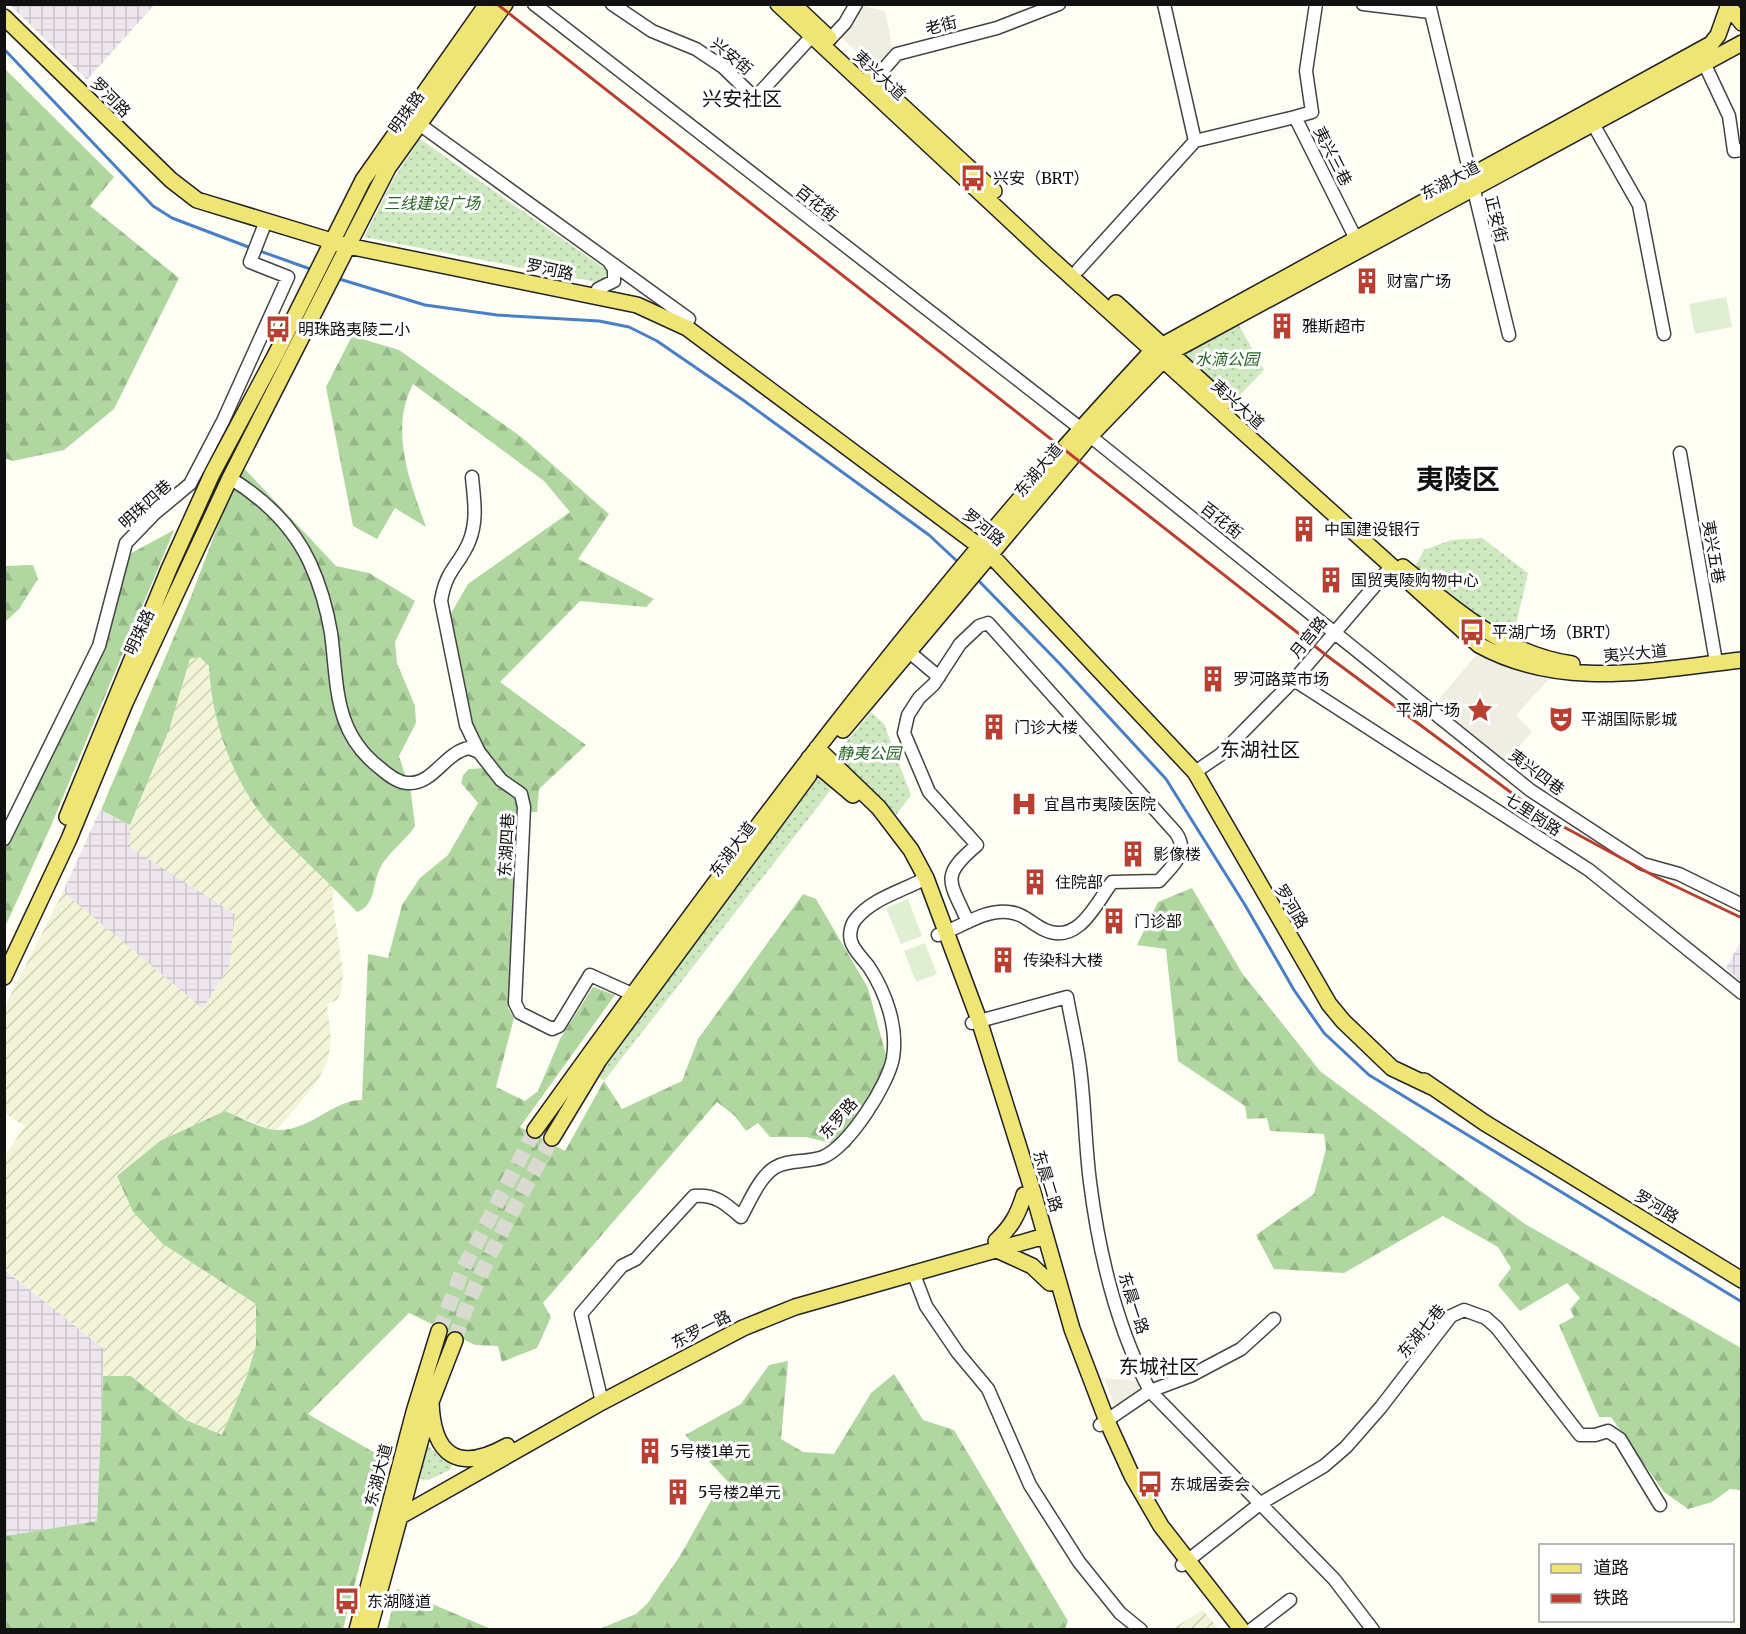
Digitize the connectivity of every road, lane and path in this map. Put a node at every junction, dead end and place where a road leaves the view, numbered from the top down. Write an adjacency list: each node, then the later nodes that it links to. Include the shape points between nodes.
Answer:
1 (487, 4): 29 (main road, 明珠路, via 363,180)
2 (505, 4): 22 (main road, 明珠路)
3 (534, 4): 39 (street, 百花街)
4 (612, 4): 16 (street, 兴安街, via 652,31 696,49 723,67 755,98)
5 (778, 4): 16 (main road, 夷兴大道)
6 (793, 4): 17 (main road, 夷兴大道)
7 (856, 4): 17 (street)
8 (1059, 4): 20 (street, 老街, via 997,28 897,54)
9 (1164, 4): 24 (street)
10 (1316, 4): 21 (street, via 1306,70 1312,112)
11 (1363, 4): 13 (street)
12 (1728, 5): 15 (main road); 26 (main road, 东湖大道, via 1711,44)
13 (1430, 8): 26 (street, 正安街)
14 (4, 17): 27 (main road, 罗河路, via 171,180 197,200)
15 (1742, 23)
16 (812, 36): 38 (main road, 夷兴大道)
17 (830, 39): 20 (main road, 夷兴大道)
18 (1742, 44): 19 (main road, 东湖大道)
19 (1705, 65): 23 (main road, 东湖大道); 25 (street, via 1729,116 1734,151)
20 (874, 80): 32 (main road, 夷兴大道)
21 (1295, 117): 24 (street, 夷兴三巷); 28 (street, 夷兴三巷)
22 (419, 124): 30 (main road, 明珠路, via 388,168); 31 (street, 罗河路)
23 (1593, 124): 26 (main road, 东湖大道); 36 (street, via 1639,205)
24 (1195, 141): 32 (street)
25 (1742, 150)
26 (1472, 182): 28 (main road, 东湖大道); 37 (street, 正安街); 38 (main road, 东湖大道)
27 (266, 221): 29 (main road, 罗河路); 56 (street, 明珠四巷, via 250,262 288,277 190,484 126,543 99,646)
28 (1355, 237): 38 (main road, 东湖大道)
29 (332, 240): 30 (main road, 罗河路); 34 (main road, 明珠路)
30 (349, 243): 33 (main road, 罗河路); 34 (main road, 明珠路); 43 (main road, 罗河路, via 637,306 663,316 687,328)
31 (610, 261): 33 (street, via 614,281); 35 (street, 罗河路)
32 (1078, 270): 38 (main road, 夷兴大道)
33 (598, 290): 35 (main road, 罗河路, via 640,298)
34 (310, 303): 42 (main road, 明珠路); 61 (main road, 明珠路, via 207,485 56,845)
35 (689, 319): 43 (main road, 罗河路)
36 (1664, 334)
37 (1509, 335)
38 (1162, 351): 39 (main road, 东湖大道); 44 (main road, 夷兴大道); 49 (main road, 夷兴大道, via 1404,567 1476,626 1513,647 1563,663 1614,669)
39 (1085, 432): 43 (main road, 东湖大道); 46 (street, 百花街)
40 (1680, 453): 49 (street, 夷兴五巷)
41 (472, 477): 53 (street, via 476,517 468,544 444,582 441,600 466,726)
42 (230, 478): 53 (street, via 274,513 297,539 310,563 327,614 341,714 349,733 368,757 388,774 409,783 424,779 461,749); 62 (main road, 明珠路)
43 (988, 547): 45 (main road, 东湖大道); 55 (main road, 罗河路)
44 (1390, 568): 46 (street, 月宫路); 50 (main road, 夷兴大道, via 1479,645 1530,666 1614,676)
45 (952, 588): 47 (main road, 东湖大道); 54 (main road, 东湖大道)
46 (1333, 631): 52 (street, 月宫路); 58 (street, 夷兴四巷, via 1578,824 1643,864 1679,874)
47 (908, 651): 51 (street); 54 (main road, 东湖大道)
48 (1742, 652): 49 (main road, 夷兴大道)
49 (1715, 656)
50 (1742, 660)
51 (939, 677): 59 (street, via 908,715 904,734 929,792 977,845 951,872 951,883); 59 (street, via 960,644 988,623 1176,833 1182,846 1178,859 1159,881 1112,882 1082,923 1069,933 1053,933 1024,916 1008,912 995,912)
52 (1294, 680): 55 (street, 月宫路, via 1220,755); 63 (street, 七里岗路, via 1589,870)
53 (479, 752): 64 (street, 东湖四巷, via 501,780 524,800 515,1003 520,1013 552,1029 559,1026 590,975)
54 (817, 756): 57 (main road, 东晨二路, via 873,815); 64 (main road, 东湖大道); 67 (main road, 东湖大道, via 612,1042)
55 (1198, 770): 72 (main road, 罗河路, via 1329,1004 1392,1068 1432,1087)
56 (4, 839)
57 (921, 881): 60 (main road, 东晨二路); 78 (street, 东罗路, via 881,899 855,919 850,929 851,942 874,975 887,1003 894,1031 892,1060 876,1098 843,1142 825,1156 773,1169 741,1217 721,1199 693,1196 636,1259 622,1266 581,1314)
58 (1742, 905)
59 (968, 922): 60 (street)
60 (943, 933): 65 (main road, 东晨二路)
61 (4, 953)
62 (4, 977)
63 (1742, 993)
64 (632, 994): 66 (main road, 东湖大道)
65 (976, 1021): 68 (main road, 东晨二路); 69 (main road, 东晨二路); 77 (street, 东晨一路, via 1067,997 1080,1069 1098,1237 1126,1335)
66 (535, 1130)
67 (552, 1138)
68 (1024, 1195): 69 (main road, 东晨二路); 70 (main road, via 1018,1214)
69 (1040, 1233): 70 (main road, 东罗一路); 73 (main road, 东晨二路); 80 (main road, 东晨二路)
70 (997, 1246): 71 (main road, 东罗一路); 73 (main road, via 1032,1266); 78 (main road, 东罗一路, via 792,1299 696,1342)
71 (913, 1272): 78 (main road, 东罗一路, via 784,1311); 88 (street, via 926,1306 988,1389 1030,1485 1079,1562 1120,1613)
72 (1742, 1280)
73 (1050, 1283): 80 (main road, 东晨二路, via 1064,1330)
74 (1274, 1319): 77 (street, via 1241,1349 1190,1376)
75 (439, 1331): 86 (main road, 东湖大道)
76 (455, 1340): 79 (main road, 东湖大道)
77 (1150, 1391): 80 (street); 81 (street, 东晨一路)
78 (601, 1397): 79 (main road, 东罗一路, via 492,1454 463,1459 449,1455 438,1441 433,1431); 83 (main road, 东罗一路)
79 (431, 1402): 83 (main road, 东湖大道)
80 (1104, 1423): 84 (main road, 东晨二路)
81 (1261, 1503): 82 (street, 东湖七巷, via 1324,1466 1346,1447 1451,1316 1464,1310 1486,1318 1497,1328 1580,1435 1595,1436 1608,1431 1620,1439); 84 (street, 东湖七巷); 92 (street, 东晨一路, via 1346,1592)
82 (1660, 1505)
83 (399, 1517): 87 (main road, 东湖大道)
84 (1185, 1562): 89 (main road, 东晨二路); 90 (main road, 东晨二路)
85 (1290, 1600): 91 (street)
86 (357, 1629)
87 (369, 1629)
88 (1141, 1629)
89 (1231, 1629)
90 (1242, 1629)
91 (1251, 1629)
92 (1373, 1629)

